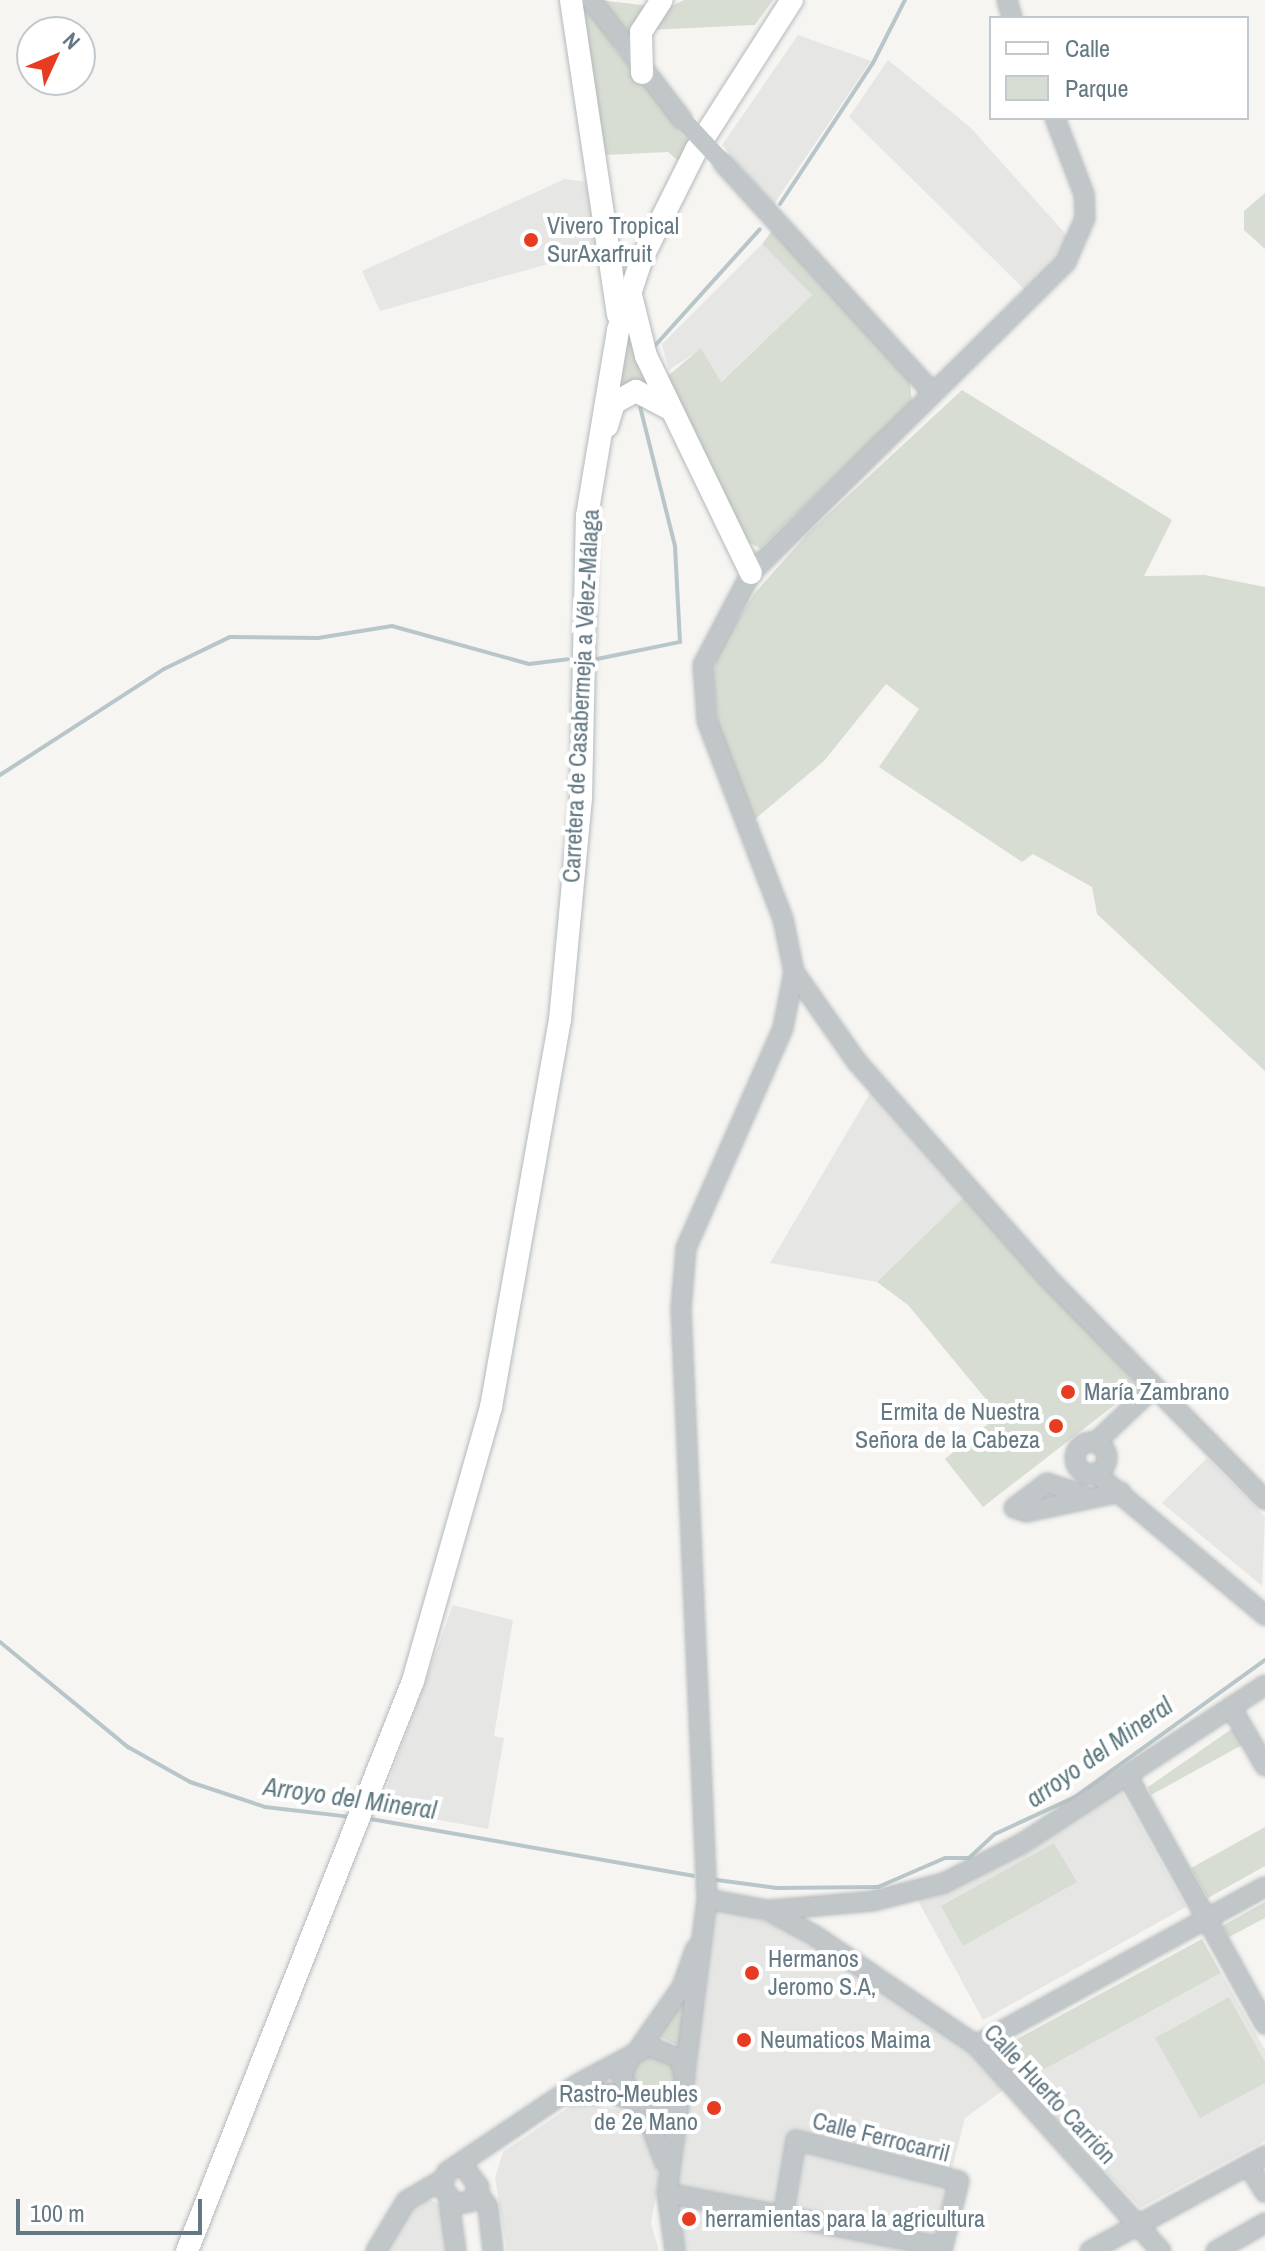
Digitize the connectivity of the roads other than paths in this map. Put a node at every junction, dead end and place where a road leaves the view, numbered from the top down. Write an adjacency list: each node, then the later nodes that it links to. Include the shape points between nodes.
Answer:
1 (571, 0): 10 (main road)
2 (591, 0): 7 (street)
3 (636, 0): 4 (main road)
4 (654, 0)
5 (662, 0): 7 (main road, via 641,32)
6 (792, 0): 9 (main road, via 696,150)
7 (642, 73): 11 (street, bridge)
8 (1056, 120): 11 (street, via 1084,194 1078,242)
9 (634, 282): 10 (main road); 12 (main road, via 638,335)
10 (618, 330): 13 (main road, Carretera de Casabermeja a Vélez-Málaga)
11 (932, 392): 14 (street)
12 (671, 410): 13 (main road, via 636,391 614,403); 14 (main road)
13 (592, 477): 50 (main road, Carretera de Casabermeja a Vélez-Málaga, via 581,798 560,1020 524,1250 452,1557 357,1832)
14 (751, 573): 15 (street, via 708,649 703,701 783,919)
15 (794, 972): 16 (street, via 857,1062); 29 (street, via 778,1042 686,1248 681,1309)
16 (1154, 1387): 17 (street); 21 (street)
17 (1095, 1443): 18 (street); 18 (street, via 1076,1455 1080,1470)
18 (1100, 1468): 19 (street); 22 (street)
19 (1121, 1492): 20 (street); 23 (street)
20 (1084, 1495)
21 (1265, 1500)
22 (1265, 1602)
23 (1265, 1615)
24 (1265, 1685): 25 (street)
25 (1231, 1707): 26 (street); 27 (street)
26 (1265, 1766)
27 (1127, 1775): 30 (street, via 1021,1844 944,1883); 33 (street)
28 (1265, 1887): 33 (street)
29 (707, 1899): 31 (street); 32 (street)
30 (829, 1906): 31 (street); 34 (street)
31 (767, 1910): 34 (street, Calle Huerto Carrión)
32 (705, 1919): 37 (street, via 682,1987); 38 (street)
33 (1207, 1920): 35 (street); 36 (street)
34 (814, 1935): 36 (street, Calle Huerto Carrión)
35 (1265, 2024)
36 (976, 2045): 47 (street, Calle Huerto Carrión)
37 (634, 2053): 38 (street, via 670,2051); 39 (street); 41 (street, via 622,2076)
38 (685, 2071): 40 (street)
39 (565, 2095): 41 (street, via 611,2093); 44 (street, via 498,2140)
40 (680, 2095): 41 (street, via 664,2107); 43 (street)
41 (639, 2105): 43 (street, via 663,2144)
42 (1257, 2160): 45 (street); 47 (street)
43 (668, 2187): 46 (street); 53 (street)
44 (460, 2188): 51 (street, via 415,2196); 52 (street)
45 (1265, 2192)
46 (783, 2217): 49 (street); 49 (street, Calle Ferrocarril, via 796,2140 959,2181)
47 (1136, 2222): 54 (street); 55 (street, Calle Huerto Carrión)
48 (1265, 2223): 56 (street)
49 (943, 2249)
50 (187, 2251)
51 (376, 2251)
52 (456, 2251)
53 (675, 2251)
54 (1090, 2251)
55 (1161, 2251)
56 (1216, 2251)

